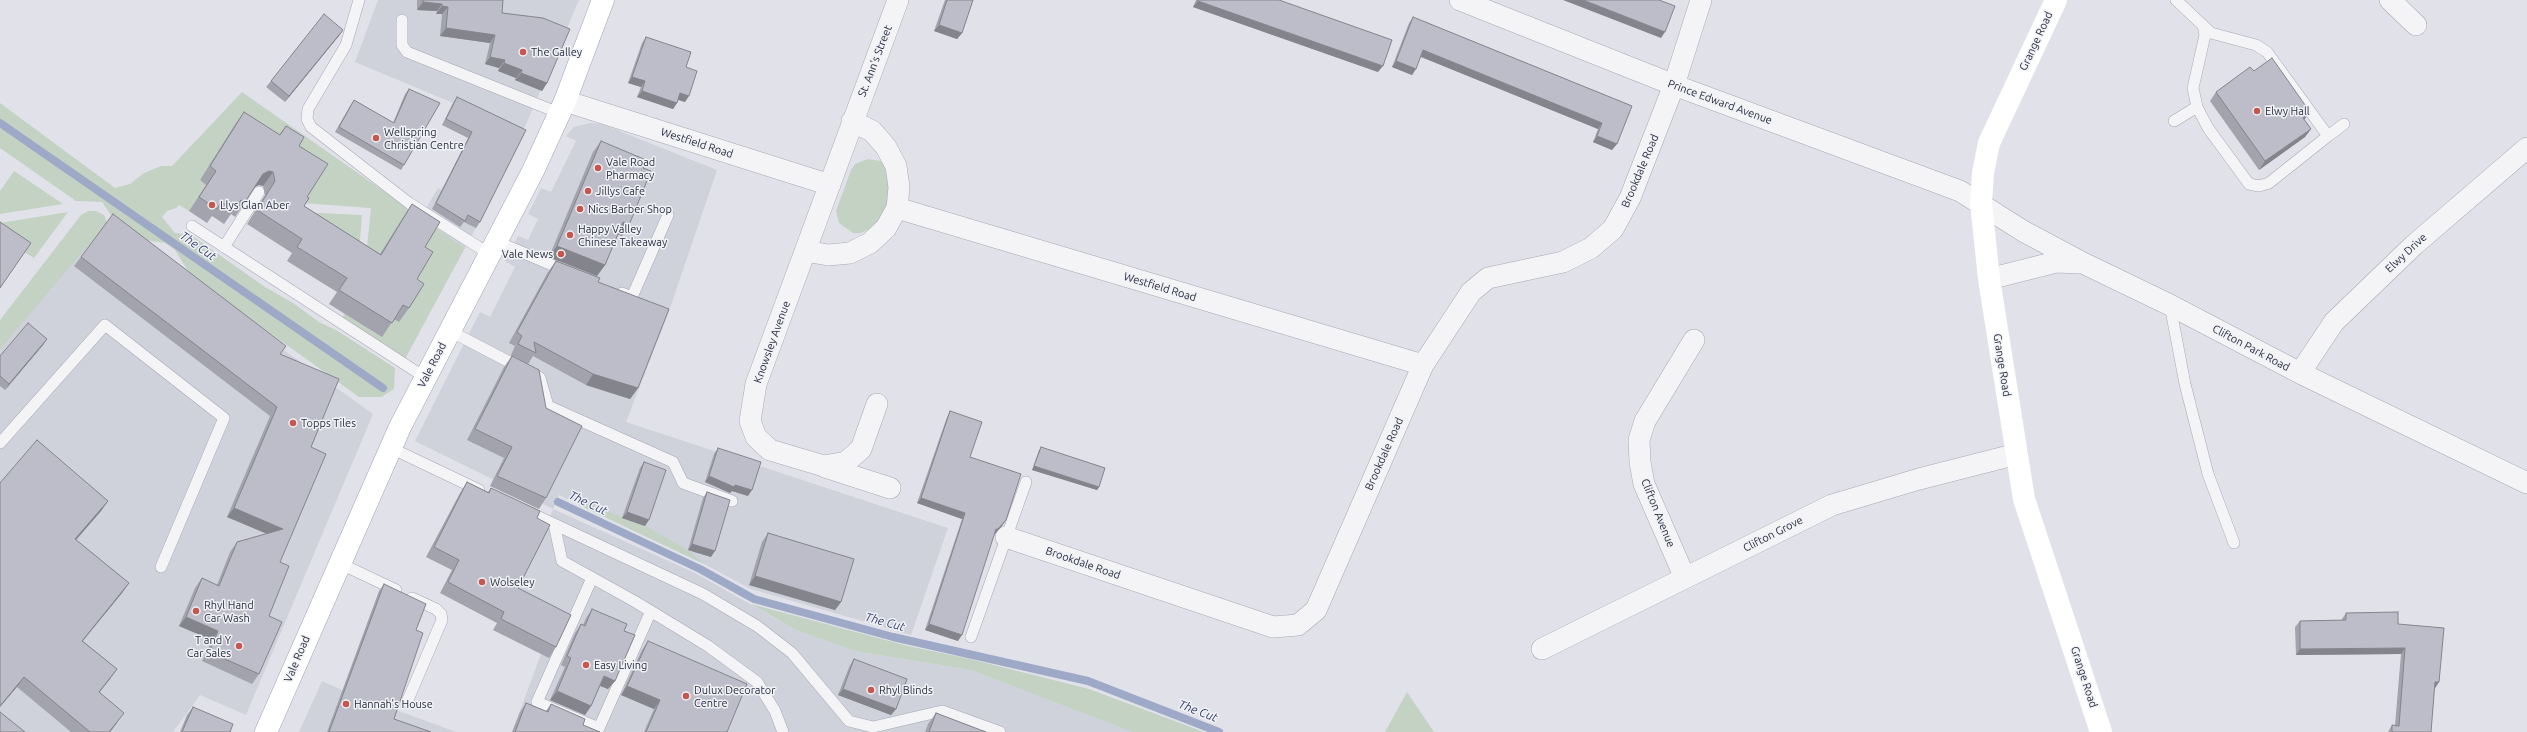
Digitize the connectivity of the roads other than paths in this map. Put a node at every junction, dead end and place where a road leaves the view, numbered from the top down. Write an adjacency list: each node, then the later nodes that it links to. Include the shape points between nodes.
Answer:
1 (359, 0): 27 (lane, via 346,45 308,109 311,126 409,203)
2 (603, 0): 13 (main road, Vale Road)
3 (898, 0): 16 (street, St. Ann's Street)
4 (1460, 0): 12 (street, Prince Edward Avenue)
5 (1702, 0): 12 (street, Brookdale Road)
6 (2056, 0): 22 (main road, Grange Road, via 1989,143 1982,172)
7 (2176, 0): 11 (lane)
8 (2390, 0): 10 (street)
9 (402, 20): 13 (lane, via 402,45 407,52)
10 (2416, 25)
11 (2203, 26): 14 (lane, via 2205,35 2193,88); 18 (lane, via 2211,33 2256,45 2267,52)
12 (1674, 85): 22 (street, Prince Edward Avenue, via 1960,191); 36 (street, Brookdale Road, via 1630,198 1613,229 1591,248 1563,262 1488,278 1471,292)
13 (562, 107): 20 (street, Westfield Road); 27 (main road, Vale Road)
14 (2197, 107): 15 (lane); 18 (lane, via 2208,128 2249,184 2259,186 2269,183)
15 (2174, 121)
16 (852, 122): 20 (street); 23 (street, via 872,131 886,147 896,166 899,187)
17 (2344, 124): 18 (lane)
18 (2328, 136)
19 (2527, 148): 37 (street, Elwy Drive, via 2414,245 2334,322)
20 (830, 185): 28 (street)
21 (259, 192): 26 (lane)
22 (1981, 203): 29 (street, Clifton Park Road, via 2023,232); 31 (main road, Grange Road)
23 (897, 208): 28 (street, via 886,228 870,243 850,253 828,255); 36 (street, Westfield Road)
24 (668, 215): 32 (lane, via 632,297)
25 (192, 226): 26 (lane)
26 (224, 247): 38 (lane)
27 (495, 248): 30 (lane); 34 (main road, Vale Road)
28 (806, 251): 43 (street, Knowsley Avenue, via 756,384 750,421 756,437 770,450)
29 (2083, 263): 31 (street, via 2056,262); 33 (street, Clifton Park Road)
30 (574, 274)
31 (1989, 279): 42 (main road, Grange Road)
32 (610, 288)
33 (2170, 305): 37 (street, Clifton Park Road); 52 (lane, via 2185,384 2208,474)
34 (450, 330): 38 (main road, Vale Road); 48 (lane, via 540,378 548,406 673,462 683,483)
35 (1694, 340): 56 (street, Clifton Avenue, via 1645,421 1639,440 1644,484)
36 (1423, 365): 51 (street, Brookdale Road, via 1316,610 1298,626 1273,627)
37 (2300, 373): 45 (street, Clifton Park Road)
38 (426, 378): 41 (main road, Vale Road)
39 (877, 404): 43 (street, Knowsley Avenue, via 861,449 846,462)
40 (0, 443): 54 (lane, via 105,325 224,418)
41 (391, 448): 47 (lane); 53 (main road, Vale Road)
42 (2017, 454): 56 (street, Clifton Grove, via 1919,478 1832,505); 65 (main road, Grange Road, via 2024,499)
43 (824, 466): 46 (street)
44 (1026, 482): 51 (lane)
45 (2527, 483)
46 (890, 488)
47 (493, 496)
48 (732, 500)
49 (513, 505): 50 (lane)
50 (554, 524): 55 (lane, via 562,561); 61 (lane, via 703,594 757,626 792,653)
51 (1006, 537): 58 (lane)
52 (2234, 543)
53 (339, 563): 60 (lane, via 441,614 442,620); 62 (main road, Vale Road)
54 (161, 567)
55 (592, 578): 57 (lane); 57 (lane, via 537,702 599,728)
56 (1686, 578): 59 (street, Clifton Grove)
57 (651, 611): 63 (lane, via 708,646 757,682 775,711)
58 (971, 637)
59 (1542, 649)
60 (407, 702)
61 (850, 727): 64 (lane, via 873,726 942,711)
62 (266, 732)
63 (783, 732)
64 (1000, 732)
65 (2101, 732)

